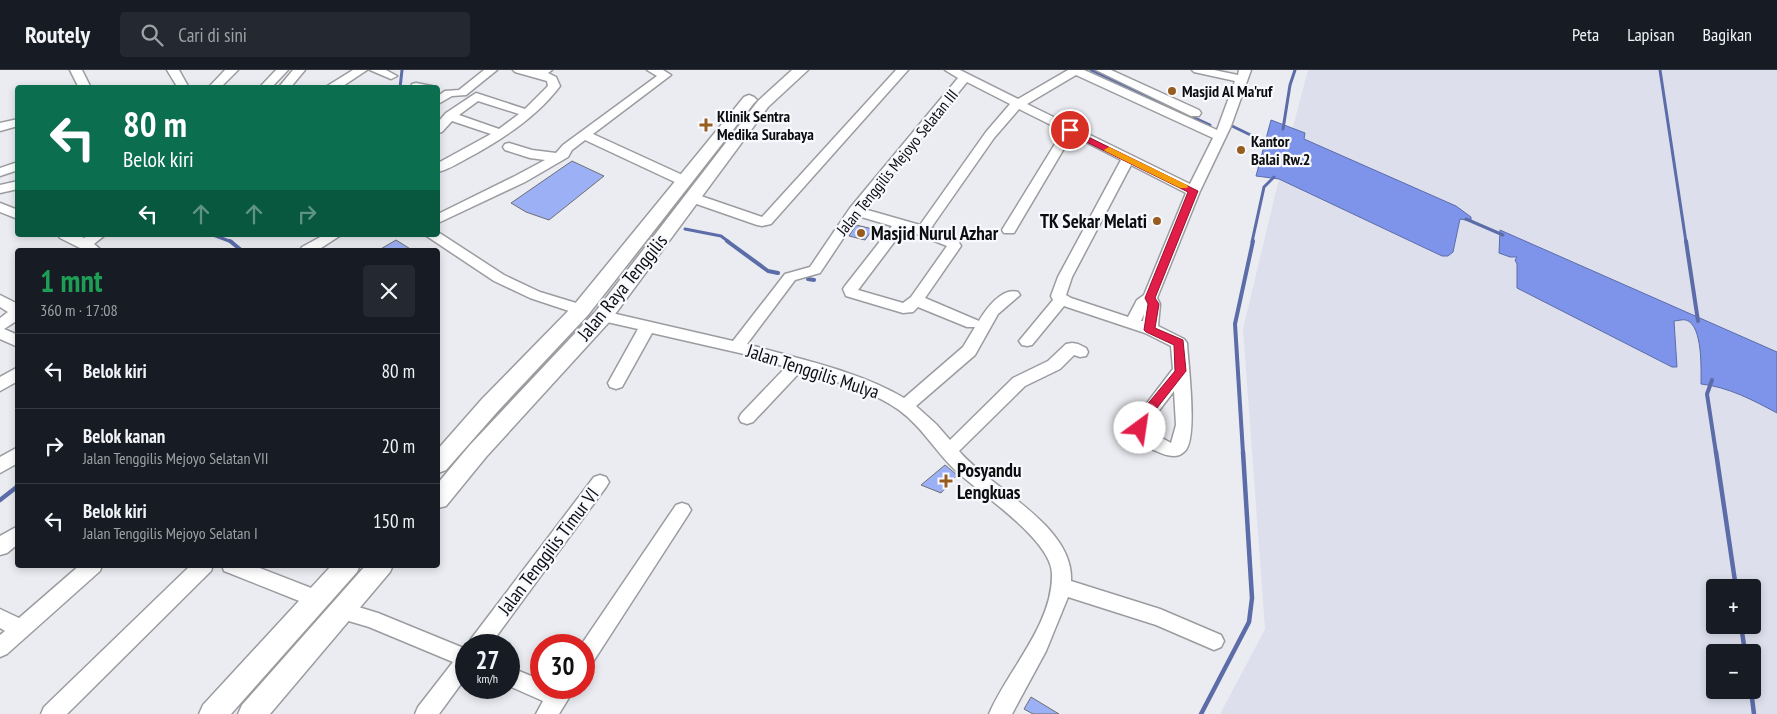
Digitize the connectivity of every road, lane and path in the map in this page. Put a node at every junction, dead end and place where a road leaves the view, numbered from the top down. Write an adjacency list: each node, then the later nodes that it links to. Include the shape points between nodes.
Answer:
1 (76, 70): 23 (street)
2 (173, 70): 24 (street)
3 (232, 70): 25 (street)
4 (282, 70): 26 (street)
5 (299, 70): 27 (street)
6 (361, 70): 28 (street)
7 (376, 70): 21 (street)
8 (491, 70): 29 (street, via 462,93)
9 (519, 70): 18 (street)
10 (652, 70): 19 (street)
11 (781, 70): 47 (main road, Jalan Raya Tenggilis, via 750,99)
12 (902, 70): 53 (street, via 764,221)
13 (952, 70): 22 (street)
14 (1076, 70): 30 (street); 38 (street)
15 (1198, 70): 20 (street)
16 (796, 71): 53 (main road, Jalan Raya Tenggilis, via 763,104)
17 (1107, 71): 38 (street)
18 (543, 72): 33 (street, via 552,79 554,86)
19 (669, 73): 40 (street)
20 (1243, 75): 38 (street)
21 (391, 76)
22 (965, 77): 30 (street); 55 (street, Jalan Tenggilis Mejoyo Selatan III)
23 (84, 85)
24 (182, 85)
25 (216, 85)
26 (267, 85)
27 (286, 85)
28 (336, 85)
29 (443, 92)
30 (1018, 103): 37 (street); 62 (street, via 990,136)
31 (440, 109): 34 (street)
32 (0, 112): 35 (street)
33 (528, 113): 34 (street, via 476,97); 39 (street)
34 (452, 114): 36 (street); 39 (street)
35 (8, 125)
36 (440, 127)
37 (1070, 130): 43 (street); 63 (street)
38 (1222, 132): 52 (street)
39 (499, 133): 45 (street)
40 (584, 135): 42 (street); 47 (street)
41 (508, 148): 42 (street)
42 (556, 157): 58 (street, via 520,179)
43 (1128, 159): 52 (street); 69 (street)
44 (15, 167): 46 (street)
45 (440, 167)
46 (0, 172)
47 (684, 180): 60 (main road, Jalan Raya Tenggilis)
48 (0, 182): 49 (street)
49 (15, 184)
50 (15, 185): 51 (street)
51 (0, 189)
52 (1194, 191): 71 (street)
53 (693, 198): 60 (main road, Jalan Raya Tenggilis)
54 (0, 207): 56 (street)
55 (856, 211): 61 (street); 85 (street, Jalan Tenggilis Mejoyo Selatan III, via 813,272 790,277)
56 (15, 214)
57 (15, 214): 59 (street)
58 (440, 218)
59 (0, 219)
60 (665, 220): 76 (main road, Jalan Raya Tenggilis); 77 (main road, Jalan Raya Tenggilis)
61 (901, 224): 62 (street); 73 (street, via 850,289 851,293 903,308 908,308)
62 (924, 230): 73 (street, via 952,242 954,246)
63 (1010, 230)
64 (69, 237): 67 (street)
65 (330, 237): 68 (street)
66 (435, 237): 76 (street, via 499,278 535,295)
67 (90, 247)
68 (311, 248)
69 (1077, 255): 74 (street, via 1058,295)
70 (1013, 295): 92 (street, via 992,312 969,351)
71 (1150, 298): 79 (street, via 1142,304); 81 (street, via 1153,304)
72 (0, 300): 75 (street)
73 (916, 300): 78 (street)
74 (1061, 300): 79 (street); 84 (street)
75 (15, 308)
76 (581, 310): 94 (main road, Jalan Raya Tenggilis)
77 (603, 316): 80 (street, Jalan Tenggilis Mulya); 95 (main road, Jalan Raya Tenggilis)
78 (972, 323)
79 (1132, 324): 81 (street)
80 (648, 326): 85 (street, Jalan Tenggilis Mulya); 90 (street)
81 (1150, 330): 88 (street, via 1179,343)
82 (0, 333): 83 (street)
83 (15, 340)
84 (1027, 341)
85 (737, 347): 87 (street, Jalan Tenggilis Mulya)
86 (1080, 352): 96 (street, via 1072,348 1054,365 1019,382)
87 (797, 364): 92 (street, Jalan Tenggilis Mulya, via 868,387); 93 (street)
88 (1180, 371)
89 (15, 375): 91 (street)
90 (616, 383)
91 (0, 385)
92 (905, 406): 96 (street, Jalan Tenggilis Mulya, via 930,428)
93 (747, 418)
94 (457, 442): 95 (main road); 98 (main road, Jalan Raya Tenggilis)
95 (478, 451): 101 (main road, Jalan Raya Tenggilis)
96 (948, 451): 110 (street, Jalan Tenggilis Mulya, via 1051,545 1061,567)
97 (15, 456): 99 (street)
98 (440, 462)
99 (0, 466)
100 (600, 482): 115 (street, Jalan Tenggilis Timur VI)
101 (440, 497)
102 (682, 510): 116 (street)
103 (15, 535): 104 (street)
104 (0, 547)
105 (90, 568): 114 (street)
106 (201, 568): 123 (street)
107 (239, 568): 111 (street)
108 (345, 568): 111 (main road)
109 (378, 568): 112 (main road)
110 (1062, 587): 117 (street, via 1160,618); 127 (street, Jalan Tenggilis Mulya, via 1020,682)
111 (317, 599): 124 (main road)
112 (342, 611): 119 (street, via 371,619); 125 (main road)
113 (0, 618): 114 (street)
114 (22, 629): 118 (street)
115 (486, 634)
116 (595, 641)
117 (1214, 641)
118 (0, 648)
119 (455, 654)
120 (455, 674): 126 (street)
121 (520, 682): 122 (street)
122 (556, 700)
123 (52, 714)
124 (213, 714)
125 (252, 714)
126 (426, 714)
127 (1000, 714)

